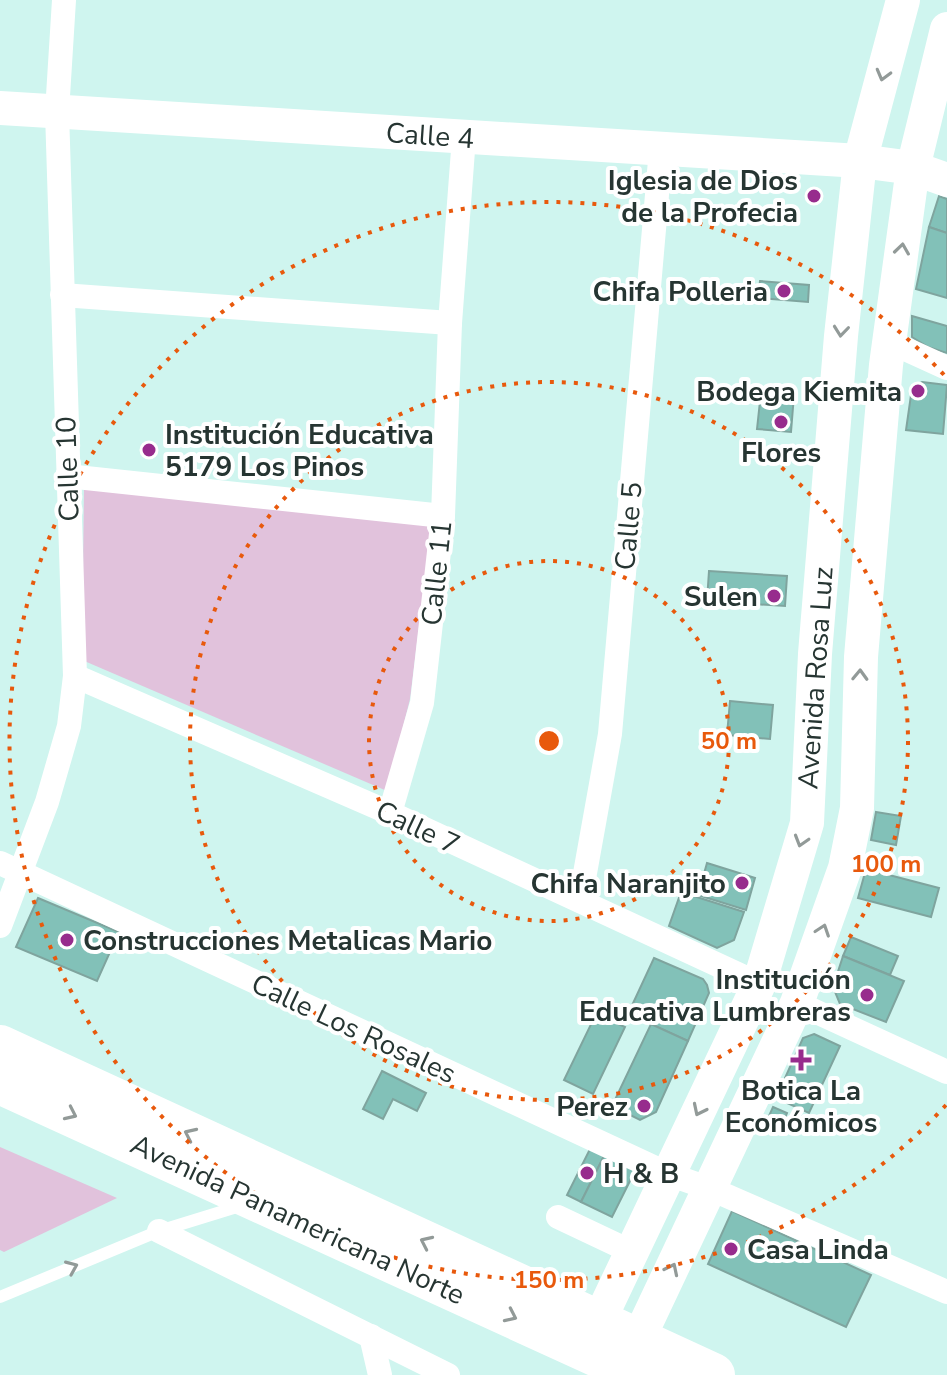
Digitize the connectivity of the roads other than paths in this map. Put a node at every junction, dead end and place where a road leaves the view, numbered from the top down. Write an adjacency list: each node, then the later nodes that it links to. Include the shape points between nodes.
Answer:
1 (64, 0): 5 (street, Calle 10)
2 (903, 0): 8 (street, Avenida Rosa Luz, one-way to 8)
3 (947, 29): 9 (street, Avenida Rosa Luz)
4 (0, 108): 5 (street, Calle 4)
5 (57, 112): 6 (street, Calle 4); 11 (street, Calle 10)
6 (464, 137): 7 (street, Calle 4); 12 (street, Calle 11)
7 (661, 149): 8 (street, Calle 4); 20 (street, Calle 5, via 610,734)
8 (860, 161): 9 (street, Calle 4); 22 (street, Avenida Rosa Luz, one-way to 22, via 815,654 807,823)
9 (913, 168): 10 (street, Calle 4); 13 (street, Avenida Rosa Luz, one-way to 9)
10 (947, 180)
11 (62, 295): 12 (street); 15 (street, Calle 10)
12 (450, 323): 16 (street, Calle 11)
13 (890, 342): 14 (street); 23 (street, Avenida Rosa Luz, one-way to 13, via 845,868 857,808 861,657)
14 (947, 368)
15 (67, 476): 16 (street); 17 (street, Calle 10)
16 (443, 516): 18 (street, Calle 11, via 422,703)
17 (75, 676): 18 (street, Calle 7); 19 (street, Calle 10, via 69,726 47,802)
18 (390, 813): 20 (street, Calle 7)
19 (10, 868): 21 (street, Calle 10); 27 (street, Calle Los Rosales)
20 (580, 901): 22 (street, Calle 7)
21 (0, 926)
22 (759, 984): 27 (street, Avenida Rosa Luz, one-way to 27)
23 (797, 1003): 25 (street); 28 (street, Avenida Rosa Luz)
24 (0, 1047): 35 (highway, Avenida Panamericana Norte, one-way to 24)
25 (947, 1072)
26 (0, 1082): 29 (highway, Avenida Panamericana Norte, one-way to 29)
27 (668, 1174): 28 (street, Calle Los Rosales); 32 (street, Avenida Rosa Luz)
28 (711, 1189): 33 (street, Calle Los Rosales); 37 (street, Avenida Rosa Luz, one-way to 28)
29 (257, 1200): 31 (lane); 37 (highway, Avenida Panamericana Norte, one-way to 37)
30 (558, 1217): 32 (street)
31 (159, 1231): 34 (lane, one-way to 31); 36 (street)
32 (632, 1252): 35 (street, Avenida Rosa Luz)
33 (947, 1292)
34 (0, 1297)
35 (599, 1321): 37 (highway, Avenida Panamericana Norte)
36 (371, 1336): 38 (street); 39 (street)
37 (639, 1357): 40 (highway)
38 (380, 1375)
39 (448, 1375)
40 (713, 1375)

